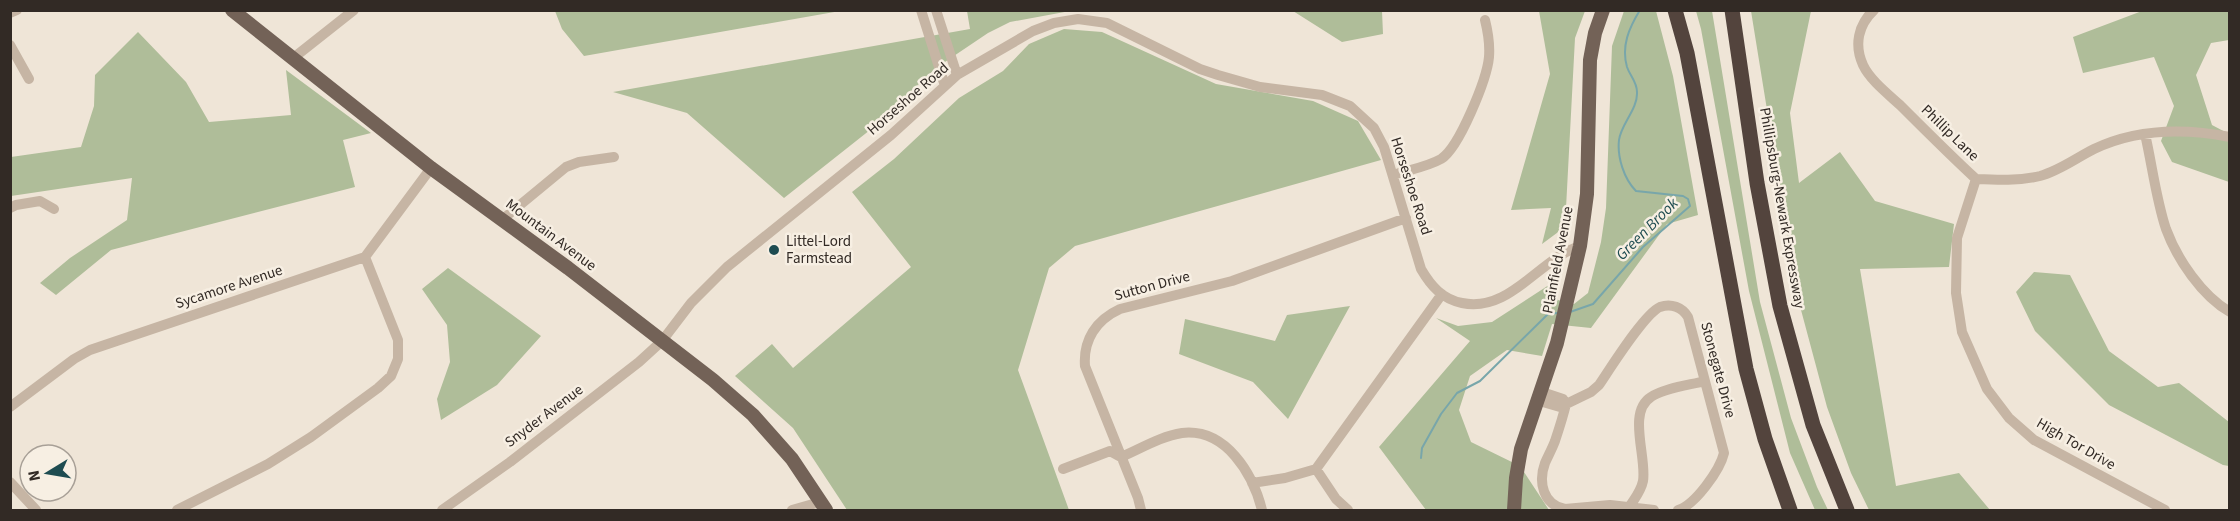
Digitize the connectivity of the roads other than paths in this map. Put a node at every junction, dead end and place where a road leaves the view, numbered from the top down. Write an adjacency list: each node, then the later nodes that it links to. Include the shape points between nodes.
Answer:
1 (17, 10): 9 (street)
2 (232, 10): 13 (main road, Mountain Avenue)
3 (354, 10): 13 (street)
4 (921, 10): 16 (street)
5 (936, 10): 14 (street)
6 (1603, 10): 27 (main road, Plainfield Avenue, via 1590,60 1587,194)
7 (1675, 10): 53 (highway, via 1687,53 1746,369)
8 (1874, 10): 22 (street, Phillip Lane, via 1862,26 1857,46 1864,67)
9 (10, 13)
10 (1733, 13): 54 (highway, Phillipsburg-Newark Expressway, via 1757,183 1780,306 1813,425)
11 (1485, 20): 21 (street, via 1489,58 1458,141 1440,160)
12 (10, 45): 15 (street)
13 (292, 59): 20 (main road, Mountain Avenue)
14 (957, 75): 16 (street, Horseshoe Road); 21 (street, Horseshoe Road, via 1043,26 1066,20 1092,20 1124,31 1200,69 1260,87 1322,95 1350,106 1380,137)
15 (30, 79)
16 (945, 86): 31 (street, Horseshoe Road, via 891,135 727,267 691,303)
17 (2145, 134): 18 (street, Phillip Lane, via 2173,131); 22 (street, Phillip Lane, via 2112,141 2040,176); 30 (street, via 2167,229 2202,287)
18 (2229, 137)
19 (614, 157): 26 (street, via 566,167)
20 (431, 168): 26 (main road, Mountain Avenue); 28 (street)
21 (1393, 176): 25 (street, Horseshoe Road)
22 (1976, 179): 55 (street, High Tor Drive, via 1957,238 1956,293 1962,332 1987,389 2009,418 2034,440)
23 (10, 208): 24 (street, via 40,201)
24 (54, 209)
25 (1406, 218): 29 (street, Horseshoe Road, via 1421,269); 36 (street, Sutton Drive, via 1232,281 1120,309 1101,321 1085,350 1085,366)
26 (503, 219): 31 (main road, Mountain Avenue)
27 (1580, 246): 29 (street, Horseshoe Road, via 1559,255 1497,300 1471,305); 33 (main road, Plainfield Avenue, via 1563,322)
28 (365, 257): 35 (street, Sycamore Avenue, via 90,350); 44 (street, via 398,340 398,358 391,376 311,437 268,464)
29 (1442, 294): 38 (street)
30 (2229, 312)
31 (662, 341): 41 (main road, Mountain Avenue, via 753,415 792,459); 45 (street, Snyder Avenue, via 612,384)
32 (1706, 381): 34 (street, Stonegate Drive, via 1685,312 1673,306 1659,308 1645,321 1599,385); 42 (street, via 1655,394 1644,404 1640,421 1643,481); 52 (street, Stonegate Drive, via 1724,453 1722,462 1691,503)
33 (1538, 396): 34 (street, via 1563,399); 50 (main road, Plainfield Avenue, via 1521,449)
34 (1566, 404): 42 (street, via 1541,478 1549,501 1565,509)
35 (10, 406)
36 (1121, 457): 37 (street, via 1110,451); 40 (street, via 1175,435 1201,434 1224,444); 47 (street, Sutton Drive)
37 (1063, 469)
38 (1316, 469): 40 (street); 49 (street)
39 (10, 482): 43 (street)
40 (1252, 483): 48 (street)
41 (823, 506): 46 (street)
42 (1630, 506): 51 (street)
43 (36, 510)
44 (177, 510)
45 (442, 510)
46 (792, 510)
47 (1141, 510)
48 (1262, 510)
49 (1348, 510)
50 (1514, 510)
51 (1654, 510)
52 (1678, 510)
53 (1790, 510)
54 (1847, 510)
55 (2165, 510)

